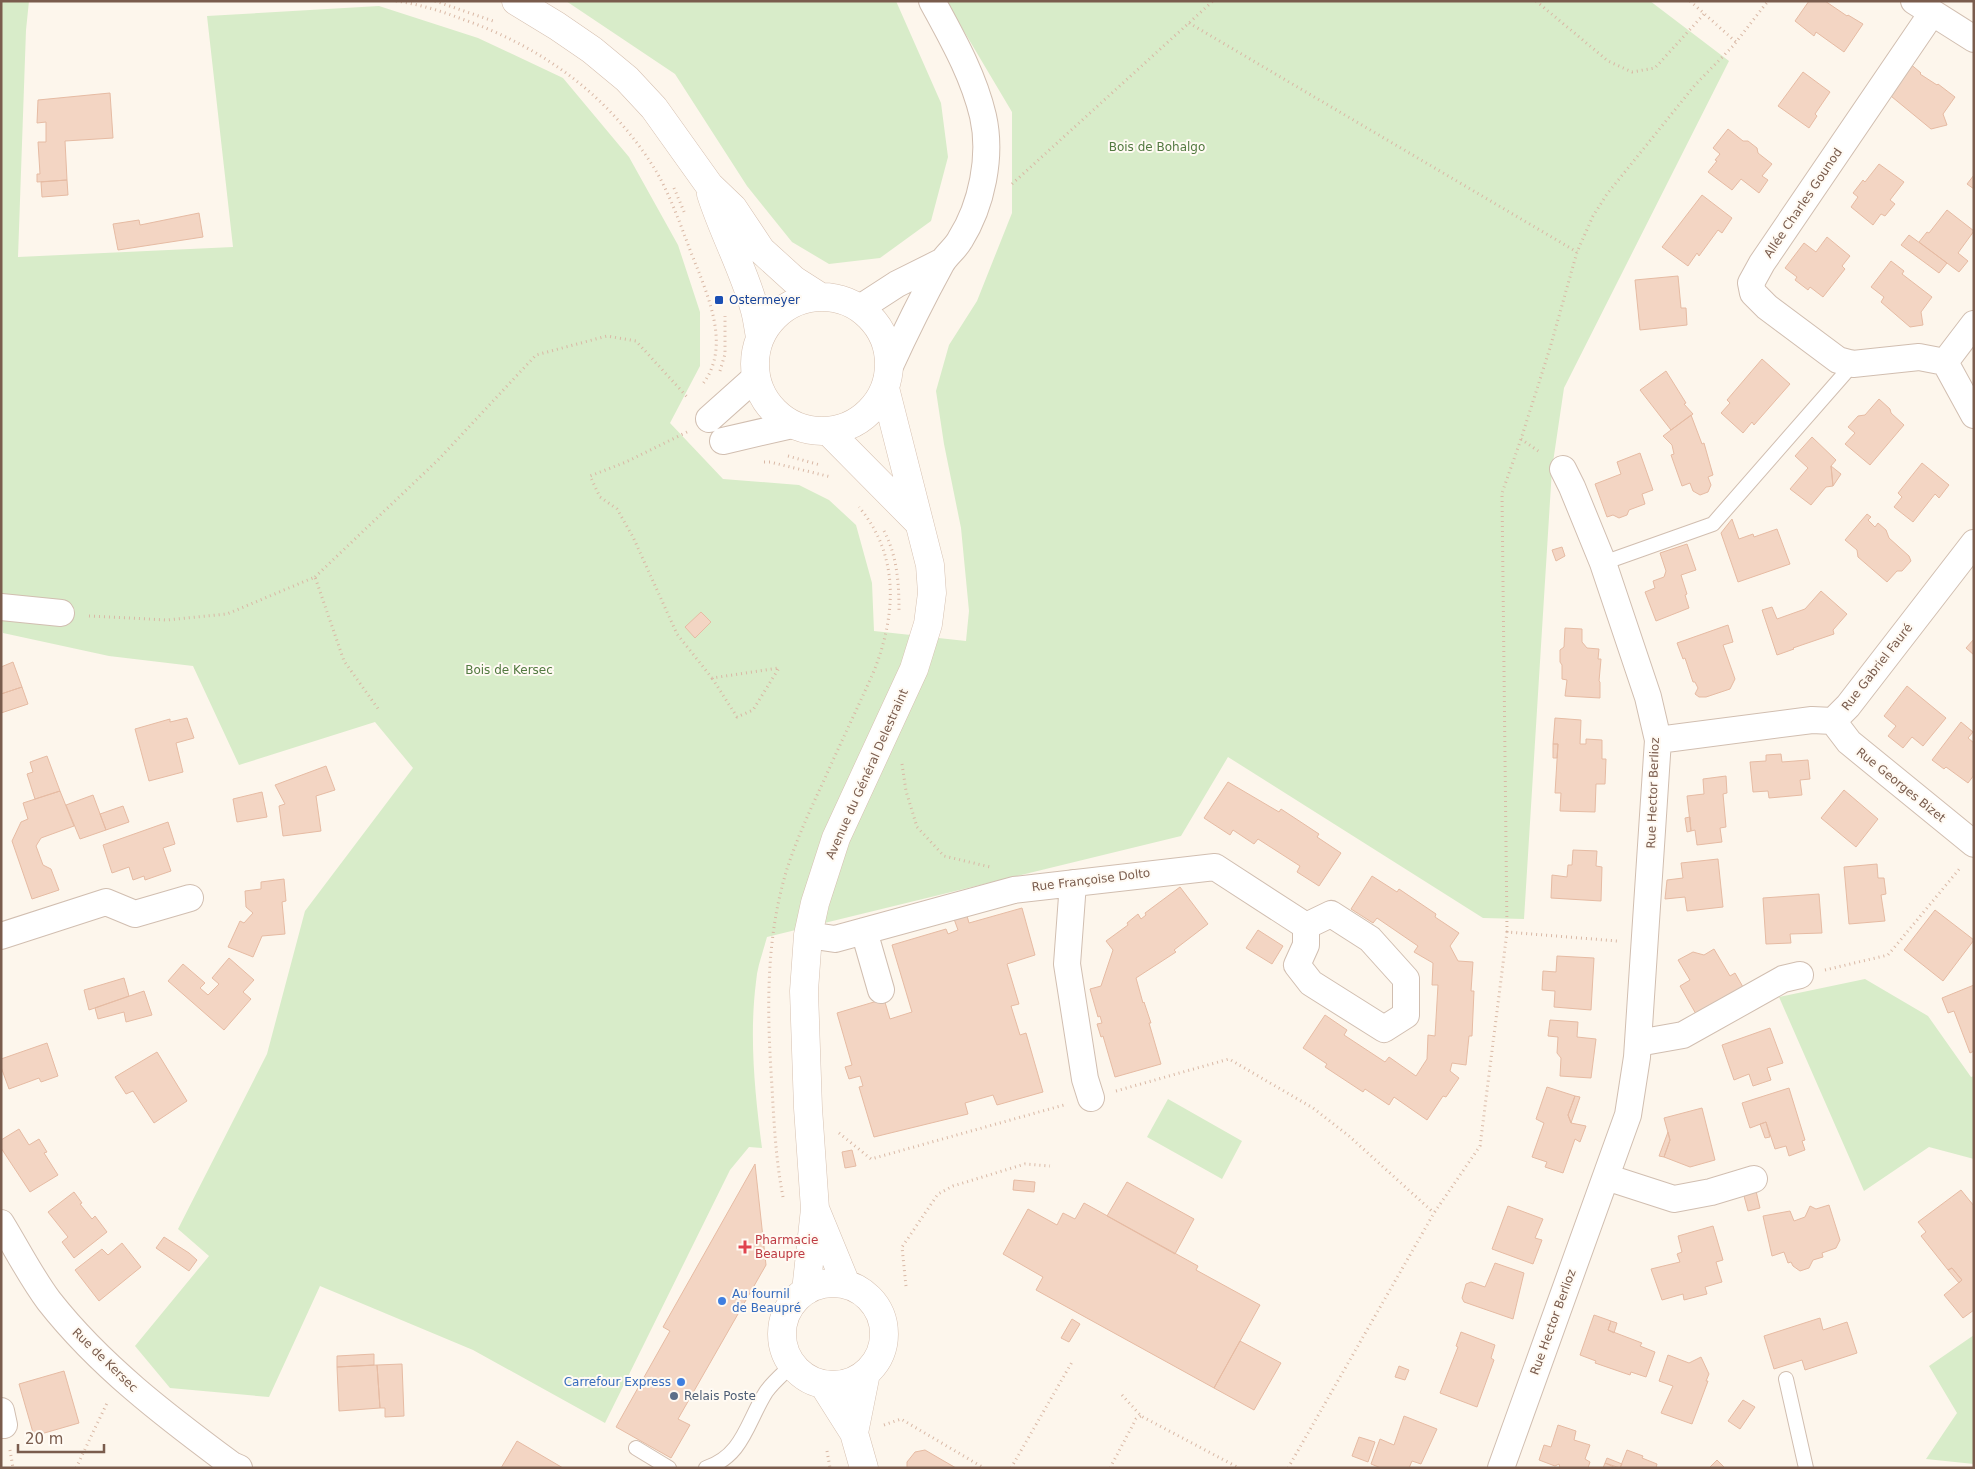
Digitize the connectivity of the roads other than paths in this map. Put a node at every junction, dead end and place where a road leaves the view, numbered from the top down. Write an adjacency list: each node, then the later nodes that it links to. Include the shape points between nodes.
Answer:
1 (516, 1): 5 (street, via 592,50 626,79 654,108)
2 (932, 1): 6 (street, via 972,80 983,117 986,148 984,180 974,210 960,240)
3 (1923, 7): 4 (street); 12 (street, Allée Charles Gounod, via 1751,283 1753,293 1766,307 1838,360)
4 (1974, 39)
5 (709, 185): 7 (street, via 733,208 761,250 794,280); 10 (street, via 718,217 734,249 755,308)
6 (943, 261): 8 (street, via 897,284); 14 (street, via 907,328)
7 (819, 296): 8 (street, via 841,299); 10 (street, via 784,308)
8 (860, 308): 14 (street, via 876,324 886,344)
9 (1974, 324): 11 (street)
10 (760, 337): 13 (street, via 755,351)
11 (1945, 362): 12 (street, via 1919,357); 16 (street)
12 (1852, 364): 23 (lane, via 1713,524)
13 (756, 377): 15 (street); 17 (street, via 764,397 777,414)
14 (887, 377): 18 (street, via 876,405 846,427); 21 (street, Avenue du Général Delestraint)
15 (703, 410)
16 (1974, 415)
17 (792, 425): 18 (street); 19 (street)
18 (828, 432): 21 (street, Avenue du Général Delestraint)
19 (723, 440)
20 (1563, 469): 23 (street, Rue Hector Berlioz)
21 (918, 522): 33 (street, Avenue du Général Delestraint, via 930,565 932,593 928,624 914,669 836,838)
22 (1974, 544): 26 (street, Rue Gabriel Fauré)
23 (1603, 563): 27 (street, Rue Hector Berlioz, via 1648,696)
24 (1, 607): 25 (street)
25 (61, 614)
26 (1833, 722): 27 (street, Rue Gabriel Fauré, via 1812,720); 28 (street, Rue Georges Bizet, via 1849,742)
27 (1658, 740): 37 (street, Rue Hector Berlioz)
28 (1968, 855)
29 (1073, 883): 31 (street, Rue Françoise Dolto, via 1215,867); 32 (street, Rue Françoise Dolto, via 1014,890); 38 (street, via 1067,964 1085,1079)
30 (190, 898): 34 (street, via 134,914 106,902)
31 (1306, 926): 31 (street, via 1306,945 1297,965 1311,983 1384,1029 1406,1015 1406,979 1370,939 1331,914)
32 (864, 931): 33 (street, Rue Françoise Dolto, via 835,939); 36 (street)
33 (808, 935): 41 (street, Avenue du Général Delestraint, via 804,991)
34 (1, 936)
35 (1800, 975): 37 (street, via 1783,978 1683,1035)
36 (881, 990)
37 (1638, 1043): 39 (street, Rue Hector Berlioz, via 1628,1115)
38 (1091, 1098)
39 (1606, 1177): 40 (street, via 1674,1199); 55 (street, Rue Hector Berlioz)
40 (1754, 1179)
41 (815, 1210): 43 (street, Avenue du Général Delestraint); 44 (street, Avenue du Général Delestraint)
42 (1, 1223): 51 (street, Rue de Kersec, via 48,1299 71,1327 123,1380)
43 (846, 1284): 44 (street, via 818,1285); 46 (street, via 871,1299 880,1313 884,1330 883,1346 876,1362)
44 (806, 1291): 45 (street, via 789,1307 785,1318 783,1341)
45 (792, 1364): 48 (street, via 810,1379); 53 (lane, via 767,1392 736,1449 718,1464)
46 (866, 1373): 48 (street, via 839,1384); 49 (street)
47 (1786, 1379): 56 (lane)
48 (823, 1384): 49 (street)
49 (867, 1430): 54 (street)
50 (636, 1448): 52 (lane)
51 (234, 1467)
52 (670, 1468)
53 (706, 1468)
54 (864, 1468)
55 (1501, 1468)
56 (1806, 1468)

